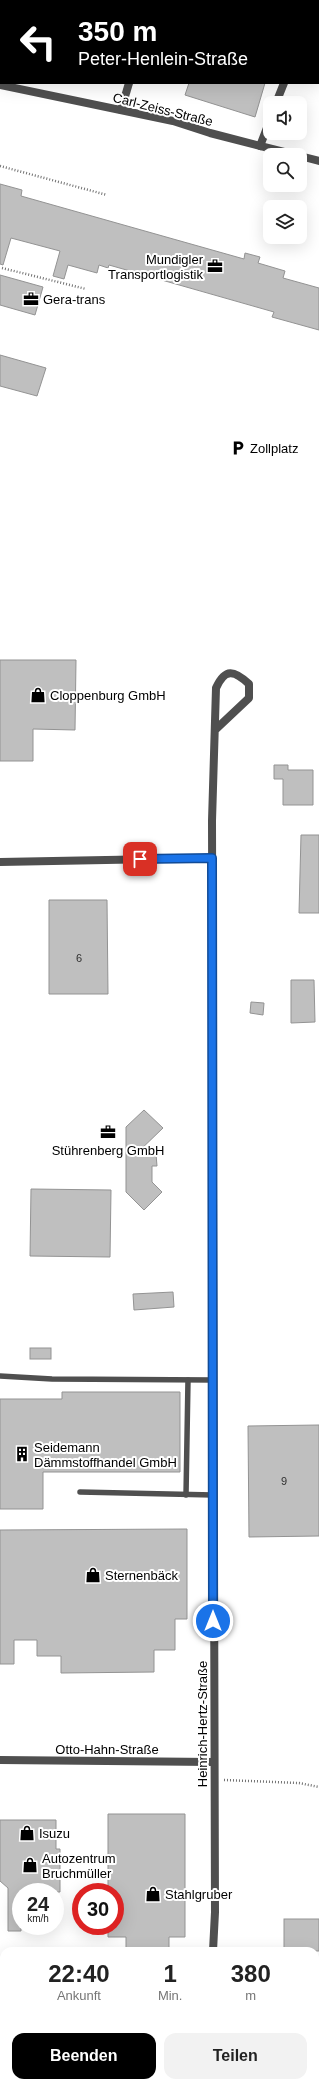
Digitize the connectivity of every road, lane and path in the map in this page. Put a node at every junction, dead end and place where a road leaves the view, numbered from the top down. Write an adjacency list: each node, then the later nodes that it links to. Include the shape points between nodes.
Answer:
1 (129, 84): 5 (street)
2 (284, 84): 4 (street)
3 (0, 85): 5 (street, Carl-Zeiss-Straße)
4 (279, 96)
5 (120, 110): 7 (street, Carl-Zeiss-Straße, via 173,121)
6 (263, 138): 7 (street)
7 (260, 146): 8 (street, Carl-Zeiss-Straße)
8 (268, 148)
9 (307, 158): 10 (street)
10 (319, 161)
11 (0, 166): 12 (path)
12 (107, 194)
13 (2, 268): 14 (path)
14 (86, 289)
15 (215, 730): 15 (street, Heinrich-Hertz-Straße, via 249,698 249,684 239,674 229,672 221,677 216,688); 16 (street, Heinrich-Hertz-Straße)
16 (212, 858): 17 (street); 20 (street, Heinrich-Hertz-Straße)
17 (0, 862)
18 (0, 1376): 19 (lane)
19 (188, 1380): 20 (lane); 22 (lane)
20 (213, 1380): 23 (street, Heinrich-Hertz-Straße)
21 (80, 1492): 22 (lane)
22 (186, 1495): 23 (lane)
23 (213, 1496): 25 (street, Heinrich-Hertz-Straße)
24 (0, 1760): 25 (street, Otto-Hahn-Straße)
25 (213, 1762): 26 (street, Heinrich-Hertz-Straße)
26 (214, 1780): 27 (path, via 299,1783); 28 (street, Heinrich-Hertz-Straße)
27 (319, 1787)
28 (213, 1947)

